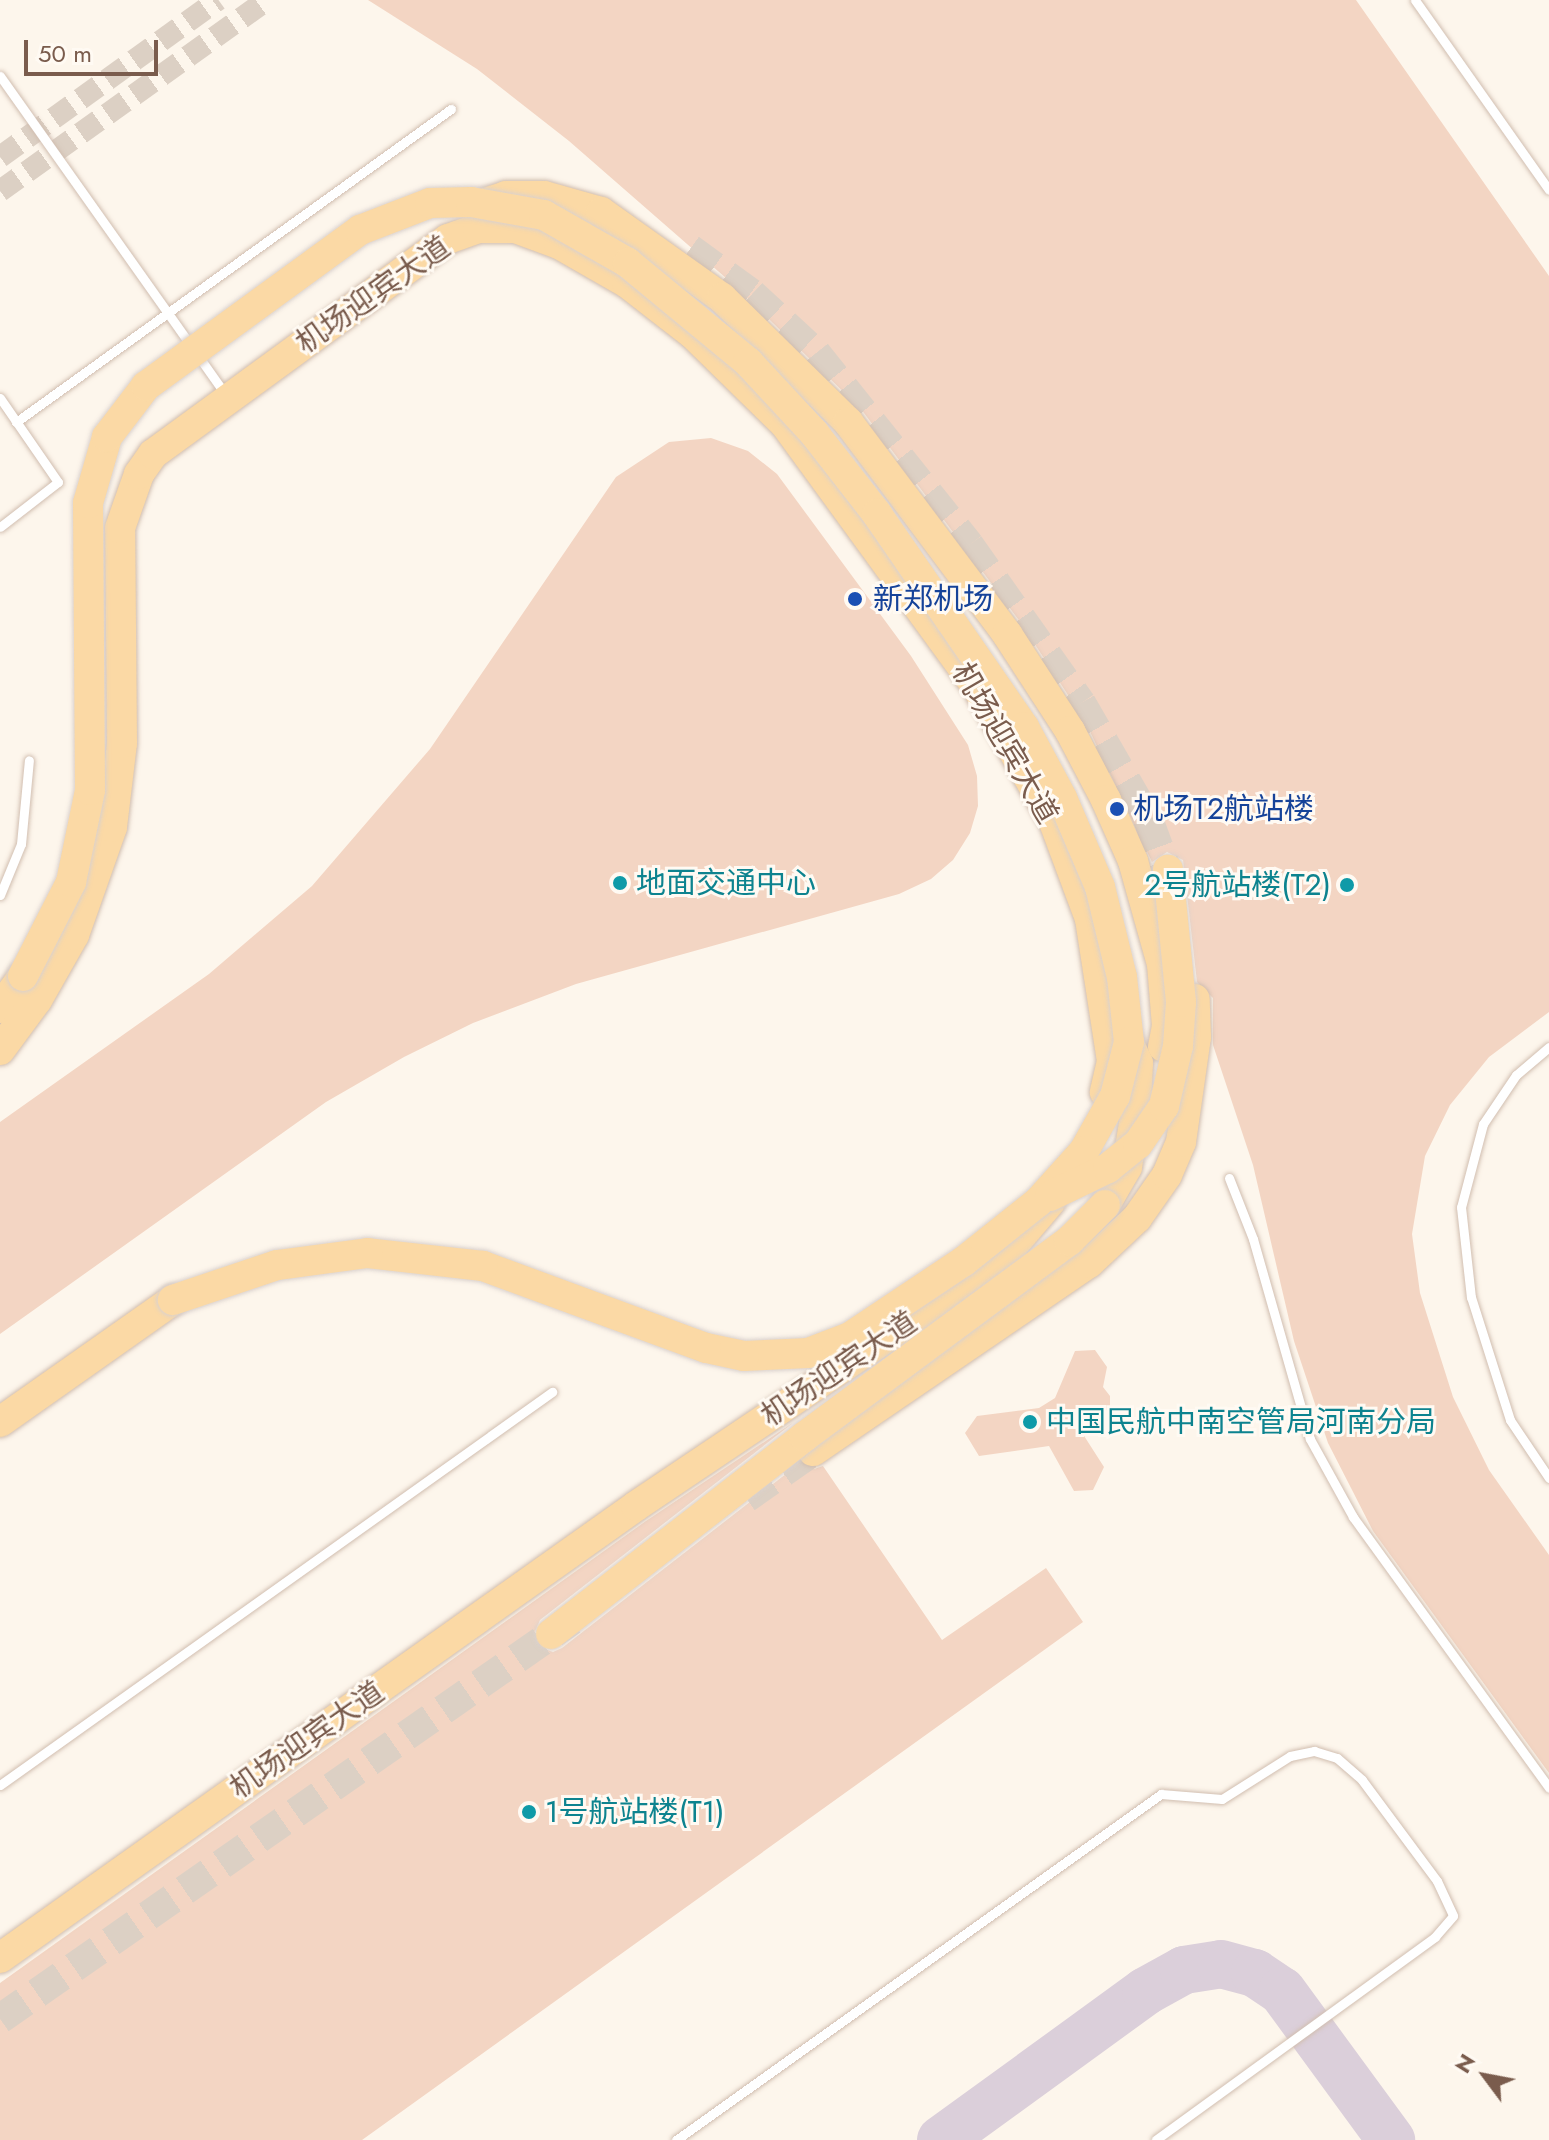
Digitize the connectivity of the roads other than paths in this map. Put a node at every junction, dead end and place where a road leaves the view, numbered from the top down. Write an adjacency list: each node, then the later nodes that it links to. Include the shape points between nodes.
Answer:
1 (1415, 0): 4 (lane)
2 (0, 76): 7 (lane)
3 (451, 109): 7 (lane)
4 (1549, 190)
5 (430, 203): 6 (main road, bridge, via 480,188 559,186 626,205); 19 (main road, bridge, via 360,230 146,386 107,437 88,503 90,790 71,882 23,976); 26 (main road, bridge, via 471,202 544,215 628,263 748,362 877,514 1024,727 1100,887 1122,977 1129,1042 1108,1110 1084,1151)
6 (690, 249)
7 (167, 313): 10 (lane); 11 (lane)
8 (339, 318): 10 (main road, 机场迎宾大道); 16 (main road, via 439,228 469,209 506,196 544,196 601,212 722,298 848,422 1007,634 1070,731 1106,800 1133,861); 17 (main road, 机场迎宾大道, via 448,239 478,228 515,228 559,244 627,283 693,334 785,424 977,687 1054,822 1090,919)
9 (0, 398): 11 (lane)
10 (228, 399): 21 (main road, 机场迎宾大道, via 153,454 128,499 120,528 122,743 112,827 68,946)
11 (16, 422): 12 (lane, via 58,482)
12 (0, 527)
13 (29, 760): 15 (lane, via 21,844)
14 (1168, 870): 26 (main road, bridge, via 1181,1002 1178,1046 1164,1106 1138,1144 1108,1168)
15 (0, 895)
16 (1162, 964): 22 (main road); 24 (main road, via 1167,1026 1150,1108)
17 (1103, 990): 22 (main road); 27 (main road, 机场迎宾大道, via 1112,1061 1097,1123 1075,1174)
18 (1195, 999): 30 (main road, via 1196,1037 1181,1142 1167,1175 1137,1218 1089,1263)
19 (0, 1008)
20 (1549, 1047): 31 (lane, via 1516,1075 1483,1124 1461,1207 1471,1297 1501,1393 1510,1420)
21 (0, 1050)
22 (1138, 1063): 23 (main road)
23 (1136, 1110): 24 (main road); 27 (main road, via 1114,1154 1086,1192)
24 (1127, 1167): 32 (main road, bridge, via 1105,1205 1057,1250)
25 (1229, 1178): 34 (lane, via 1253,1239 1278,1343 1310,1439 1361,1529)
26 (1038, 1202): 29 (main road, bridge, via 900,1307 850,1337 781,1358 706,1348 483,1266 368,1253 277,1265 173,1300)
27 (999, 1262): 35 (main road, 机场迎宾大道, via 636,1506)
28 (552, 1392): 33 (lane)
29 (0, 1422)
30 (813, 1451)
31 (1549, 1478)
32 (551, 1634)
33 (0, 1785)
34 (1549, 1788)
35 (0, 1958)
36 (676, 2140): 37 (lane, via 1161,1794 1222,1799 1290,1756 1314,1751 1337,1758 1362,1780 1437,1881 1453,1916 1435,1937)
37 (1156, 2140)

